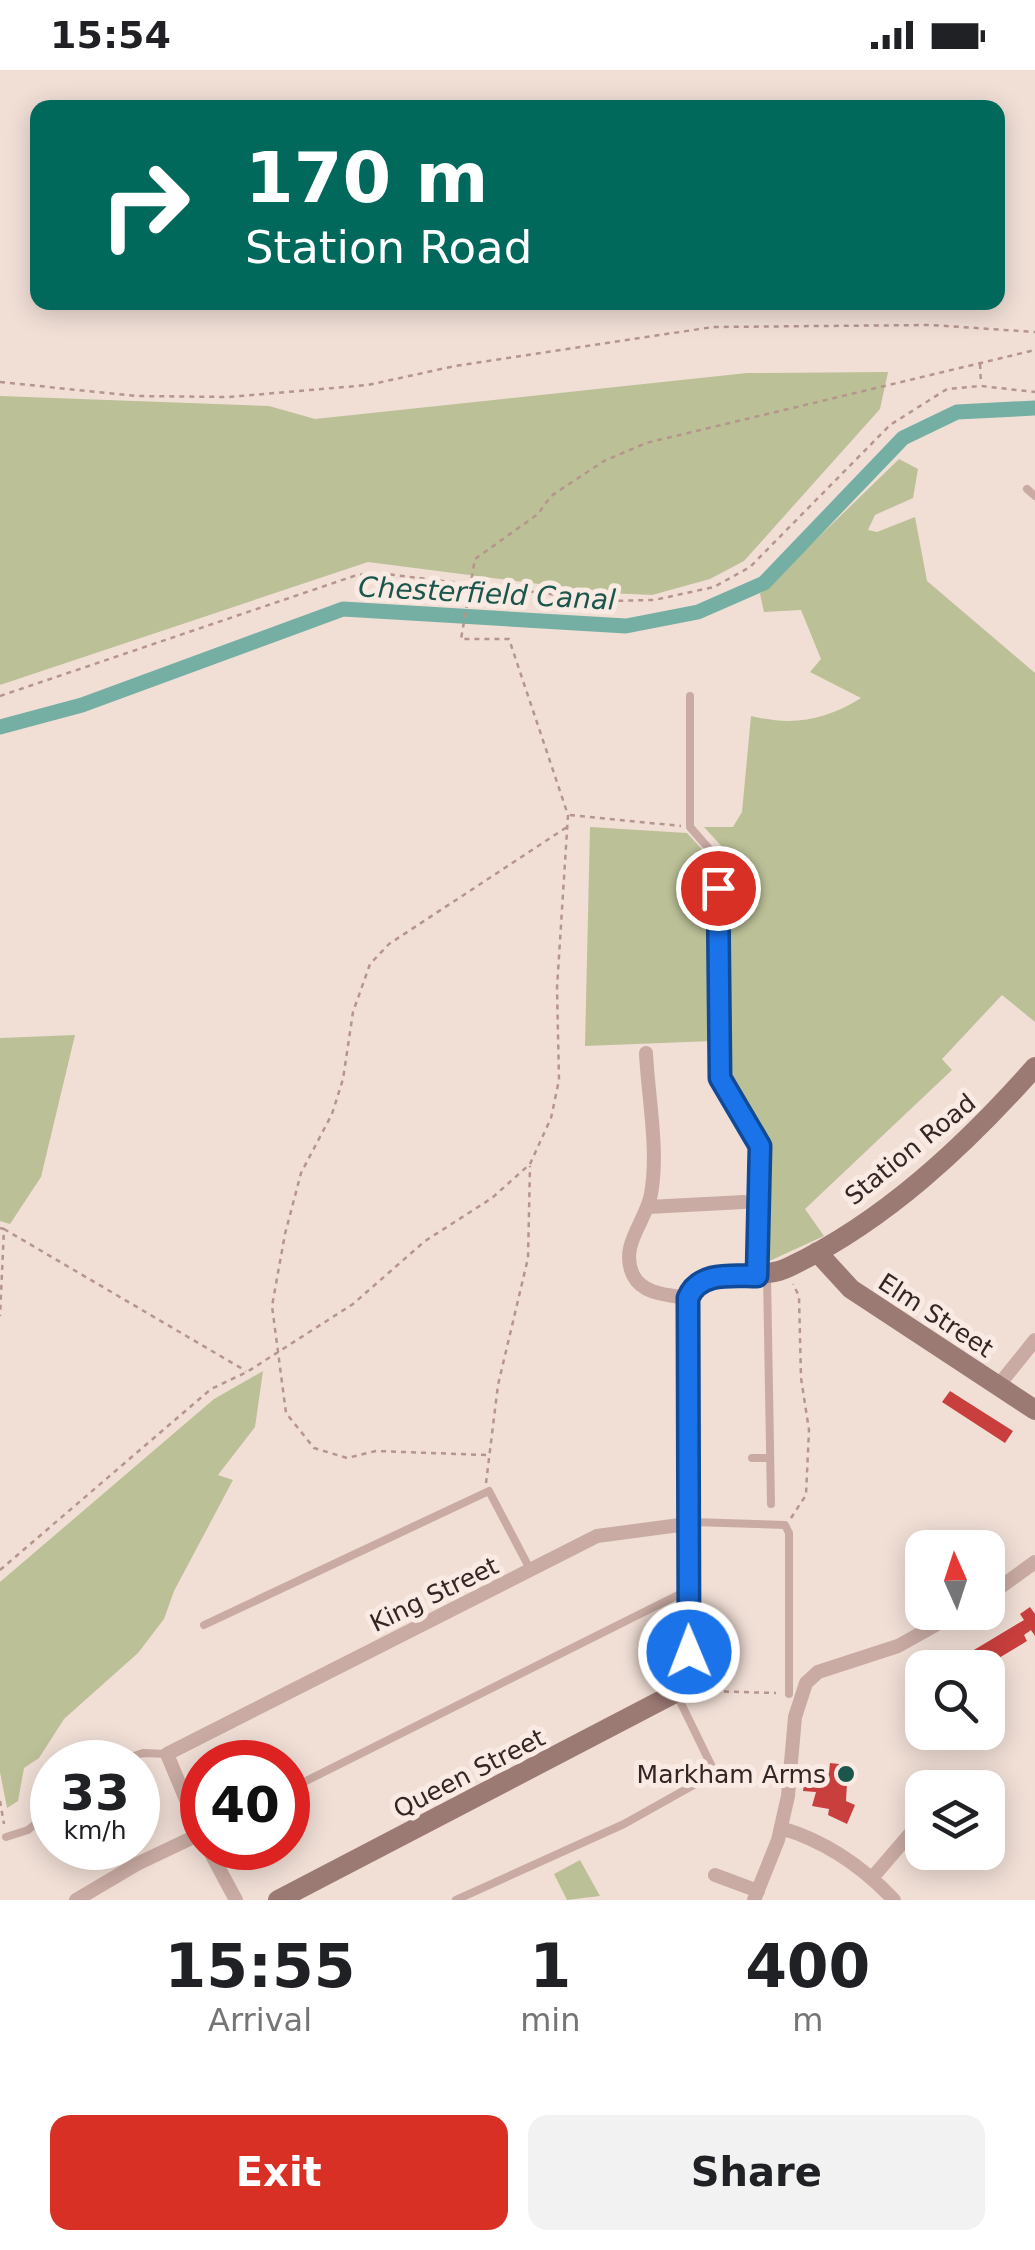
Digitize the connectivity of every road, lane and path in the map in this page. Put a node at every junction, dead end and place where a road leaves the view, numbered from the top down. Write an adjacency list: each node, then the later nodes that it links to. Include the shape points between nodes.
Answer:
1 (1035, 332): 4 (path, via 932,325 713,327 368,385 228,397 136,396)
2 (1035, 350): 3 (path)
3 (980, 364): 5 (path); 9 (path, via 646,443 551,496 538,514 474,559)
4 (0, 382)
5 (981, 386): 6 (path); 9 (path, via 946,389 890,425 750,567 714,587 654,600 607,601)
6 (1035, 392)
7 (1027, 489): 8 (lane)
8 (1035, 496)
9 (468, 582): 10 (path, via 357,575); 12 (path, via 461,640 510,639)
10 (0, 696)
11 (690, 696): 14 (lane)
12 (568, 814): 13 (path); 14 (path)
13 (568, 826): 19 (path, via 557,988 559,1080); 28 (path, via 401,935 370,964 332,1114 301,1173 285,1234 272,1306)
14 (690, 827): 24 (lane, via 716,858 720,1078 760,1146)
15 (646, 1053): 18 (street)
16 (1035, 1067): 23 (street, Station Road, via 985,1123 897,1199)
17 (630, 1098): 18 (street)
18 (648, 1098): 21 (street)
19 (530, 1164): 28 (path, via 425,1241 354,1304); 32 (path, via 528,1258)
20 (744, 1202): 21 (street)
21 (648, 1207): 25 (street, via 629,1246 633,1274 654,1292)
22 (2, 1228): 26 (path); 29 (path)
23 (817, 1252): 24 (street, Station Road); 30 (street, Elm Street, via 852,1289)
24 (770, 1273): 25 (street, Station Road, via 707,1279); 34 (lane); 38 (path, via 798,1296 809,1430 806,1495)
25 (691, 1293): 37 (street)
26 (0, 1316)
27 (1035, 1340): 30 (street)
28 (276, 1354): 29 (path); 32 (path, via 286,1413 314,1448 347,1458 376,1450)
29 (247, 1372): 40 (path, via 211,1389)
30 (998, 1386): 31 (street, Elm Street)
31 (1035, 1410)
32 (486, 1455): 35 (path)
33 (752, 1458): 34 (lane)
34 (770, 1458): 36 (lane)
35 (489, 1491): 41 (lane); 44 (lane)
36 (771, 1500): 38 (path, via 786,1514)
37 (688, 1523): 38 (lane, via 770,1522); 41 (street, King Street, via 597,1536); 43 (street)
38 (786, 1528): 47 (lane)
39 (1035, 1562): 42 (street)
40 (0, 1570)
41 (531, 1571): 49 (street, King Street)
42 (1005, 1584)
43 (688, 1590): 46 (street, via 688,1682); 50 (lane)
44 (204, 1624)
45 (927, 1630): 55 (street, via 818,1672 806,1683 795,1717)
46 (679, 1691): 47 (path); 65 (street, Queen Street); 66 (lane, via 716,1774)
47 (789, 1694)
48 (160, 1754): 49 (lane)
49 (167, 1754): 51 (street)
50 (310, 1779)
51 (180, 1784)
52 (0, 1801): 53 (path)
53 (2, 1816): 56 (path)
54 (30, 1828): 56 (lane)
55 (781, 1828): 61 (street, via 823,1844); 62 (street)
56 (6, 1837)
57 (905, 1840): 61 (street)
58 (180, 1850): 63 (street)
59 (220, 1870): 64 (street)
60 (715, 1875): 62 (street)
61 (872, 1878): 67 (street)
62 (756, 1896)
63 (85, 1897)
64 (236, 1900)
65 (278, 1900)
66 (456, 1900)
67 (894, 1900)

